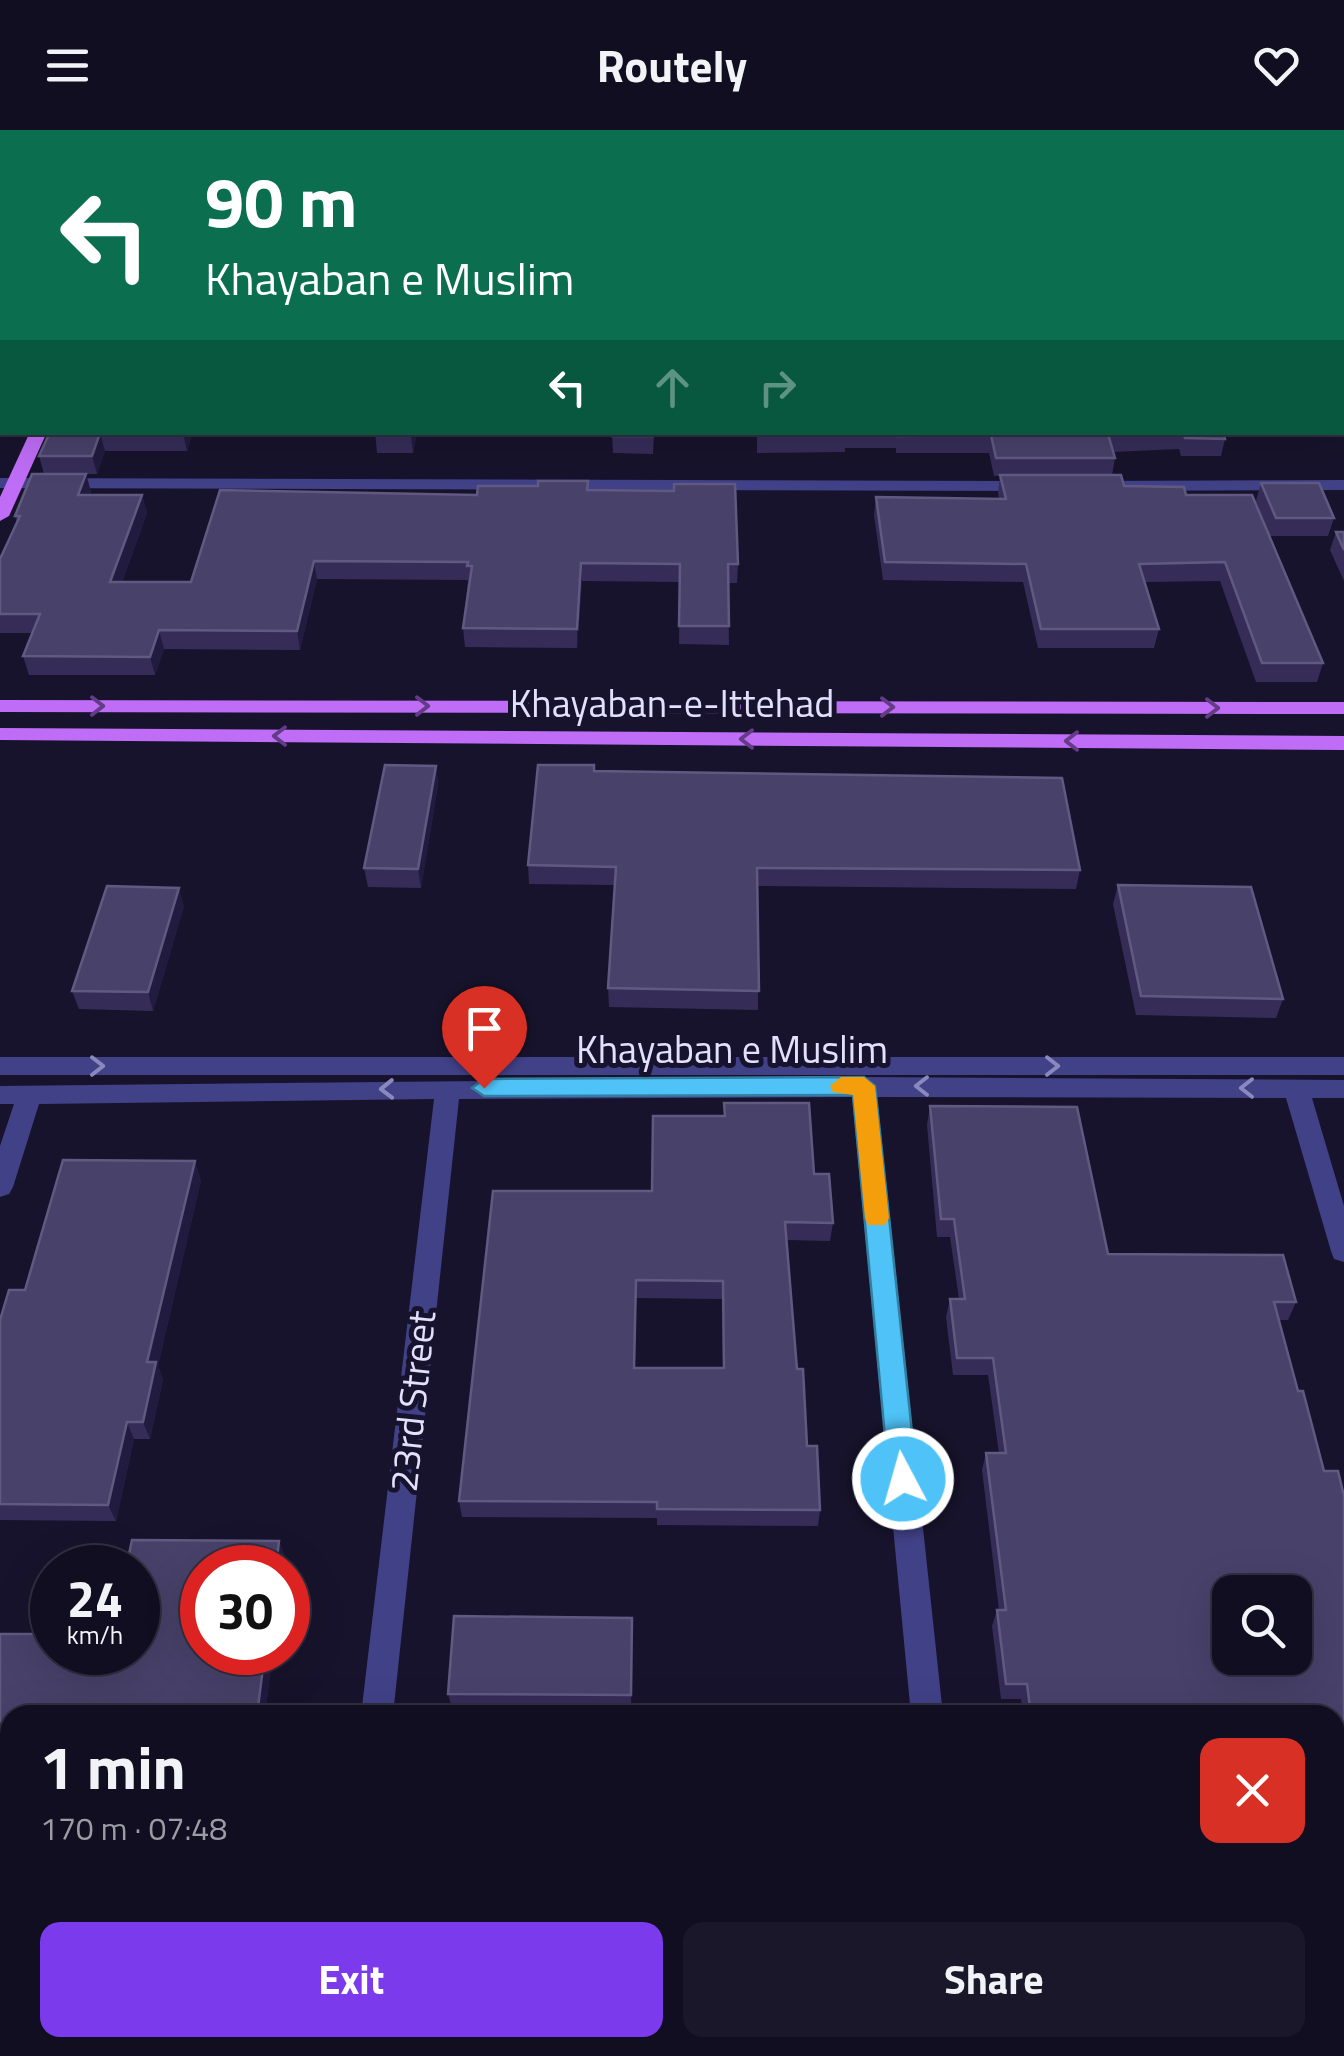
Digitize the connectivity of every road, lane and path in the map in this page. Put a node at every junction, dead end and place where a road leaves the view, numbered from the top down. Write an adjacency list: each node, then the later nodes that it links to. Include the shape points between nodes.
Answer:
1 (37, 435): 4 (main road)
2 (0, 469): 4 (street)
3 (1344, 471): 6 (street, via 1068,478)
4 (12, 478): 5 (street); 7 (main road)
5 (1049, 478)
6 (1344, 485)
7 (0, 516)
8 (0, 706): 9 (main road, Khayaban-e-Ittehad, one-way to 9)
9 (1344, 708)
10 (0, 734): 11 (main road, Khayaban-e-Ittehad, one-way to 10)
11 (1344, 744)
12 (0, 1066): 14 (street, Khayaban e Muslim, one-way to 14)
13 (1344, 1066): 14 (street, Khayaban e Muslim, one-way to 13)
14 (663, 1076): 15 (street, Khayaban e Muslim); 16 (street, Khayaban e Muslim)
15 (864, 1086): 17 (street, Khayaban e Muslim, one-way to 15); 24 (street)
16 (448, 1088): 20 (street, Khayaban e Muslim, one-way to 20); 23 (street, 23rd Street)
17 (1296, 1088): 18 (street, Khayaban e Muslim); 22 (street)
18 (1344, 1088)
19 (0, 1095): 20 (street, Khayaban e Muslim)
20 (29, 1095): 21 (street)
21 (0, 1187)
22 (1344, 1251)
23 (378, 1705)
24 (926, 1705)

